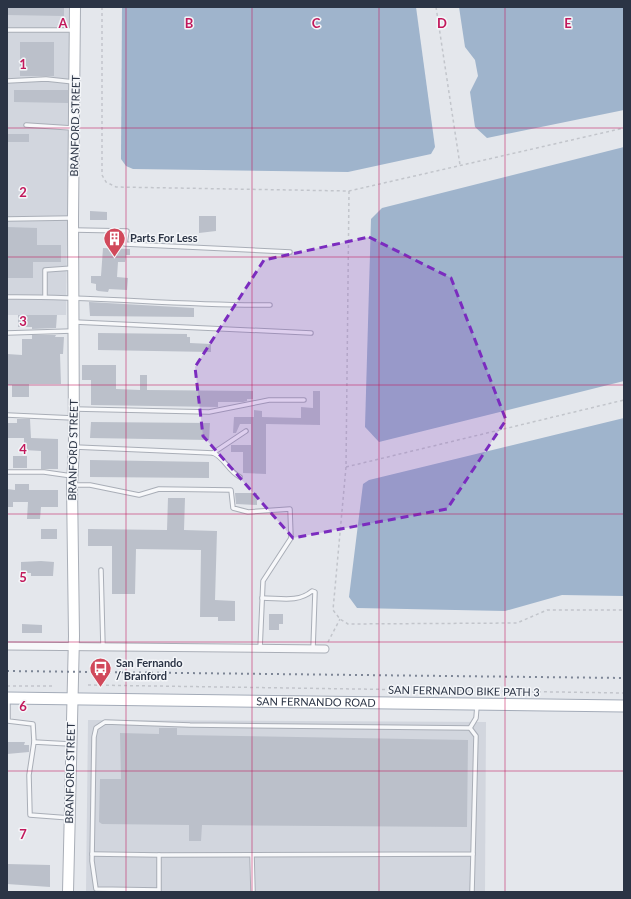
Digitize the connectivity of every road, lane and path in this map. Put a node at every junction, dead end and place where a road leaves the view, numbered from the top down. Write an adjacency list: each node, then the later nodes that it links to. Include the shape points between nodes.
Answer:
1 (75, 7): 5 (main road, BRANFORD STREET)
2 (102, 7): 12 (path, via 102,175 106,182 116,187)
3 (436, 7): 11 (path)
4 (7, 30): 5 (lane)
5 (75, 30): 7 (main road, BRANFORD STREET)
6 (7, 81): 7 (lane, via 46,79)
7 (75, 82): 10 (main road, BRANFORD STREET)
8 (26, 126): 10 (lane)
9 (624, 128): 11 (path)
10 (75, 129): 13 (main road, BRANFORD STREET)
11 (460, 165): 12 (path)
12 (349, 191): 32 (path)
13 (73, 218): 14 (lane); 15 (main road, BRANFORD STREET)
14 (7, 219)
15 (74, 230): 16 (lane, via 127,231 125,244); 17 (main road, BRANFORD STREET)
16 (290, 252)
17 (74, 268): 19 (lane, via 46,270); 20 (main road, BRANFORD STREET)
18 (7, 297): 19 (lane)
19 (46, 297): 20 (lane)
20 (73, 297): 21 (lane); 22 (main road, BRANFORD STREET)
21 (270, 305)
22 (74, 327): 23 (lane); 24 (lane); 27 (main road, BRANFORD STREET)
23 (7, 333)
24 (311, 333)
25 (304, 400): 27 (lane, via 269,400 209,412)
26 (624, 400): 32 (path)
27 (74, 413): 28 (lane); 30 (main road, BRANFORD STREET)
28 (7, 415)
29 (246, 430): 31 (lane)
30 (74, 447): 31 (lane); 35 (main road, BRANFORD STREET)
31 (212, 453): 34 (lane, via 218,455 229,469)
32 (346, 467): 39 (path, via 333,610)
33 (7, 472): 35 (lane, via 44,472)
34 (240, 477)
35 (72, 481): 37 (lane, via 139,495 159,489 231,490 233,508 248,512 290,508 291,538 263,581); 41 (main road, BRANFORD STREET)
36 (101, 570): 42 (lane)
37 (262, 598): 43 (lane); 44 (lane, via 299,599 312,591 315,592)
38 (624, 610): 39 (path, via 548,610 517,623 348,624)
39 (340, 620): 45 (path)
40 (7, 646): 41 (street)
41 (73, 647): 42 (street); 51 (main road, BRANFORD STREET)
42 (103, 647): 43 (street)
43 (260, 649): 44 (street)
44 (313, 649): 45 (street)
45 (325, 649)
46 (7, 686): 47 (path)
47 (54, 686)
48 (88, 686): 49 (path, SAN FERNANDO BIKE PATH 3)
49 (624, 693)
50 (7, 698): 51 (main road, SAN FERNANDO ROAD); 55 (lane, via 8,721 33,724)
51 (71, 698): 52 (main road, SAN FERNANDO ROAD); 56 (main road, BRANFORD STREET)
52 (477, 704): 53 (main road, SAN FERNANDO ROAD); 54 (lane, via 476,718)
53 (624, 706)
54 (470, 728): 58 (lane, via 105,722 96,728 94,737); 60 (lane, via 476,736)
55 (34, 742): 56 (lane); 57 (lane, via 29,775 30,815)
56 (70, 744): 57 (main road, BRANFORD STREET)
57 (70, 818): 63 (main road, BRANFORD STREET)
58 (92, 854): 61 (lane); 62 (lane, via 96,889)
59 (252, 854): 60 (lane); 61 (lane); 64 (lane)
60 (473, 854): 65 (lane)
61 (159, 855): 62 (lane)
62 (158, 891)
63 (68, 892)
64 (253, 892)
65 (472, 892)

